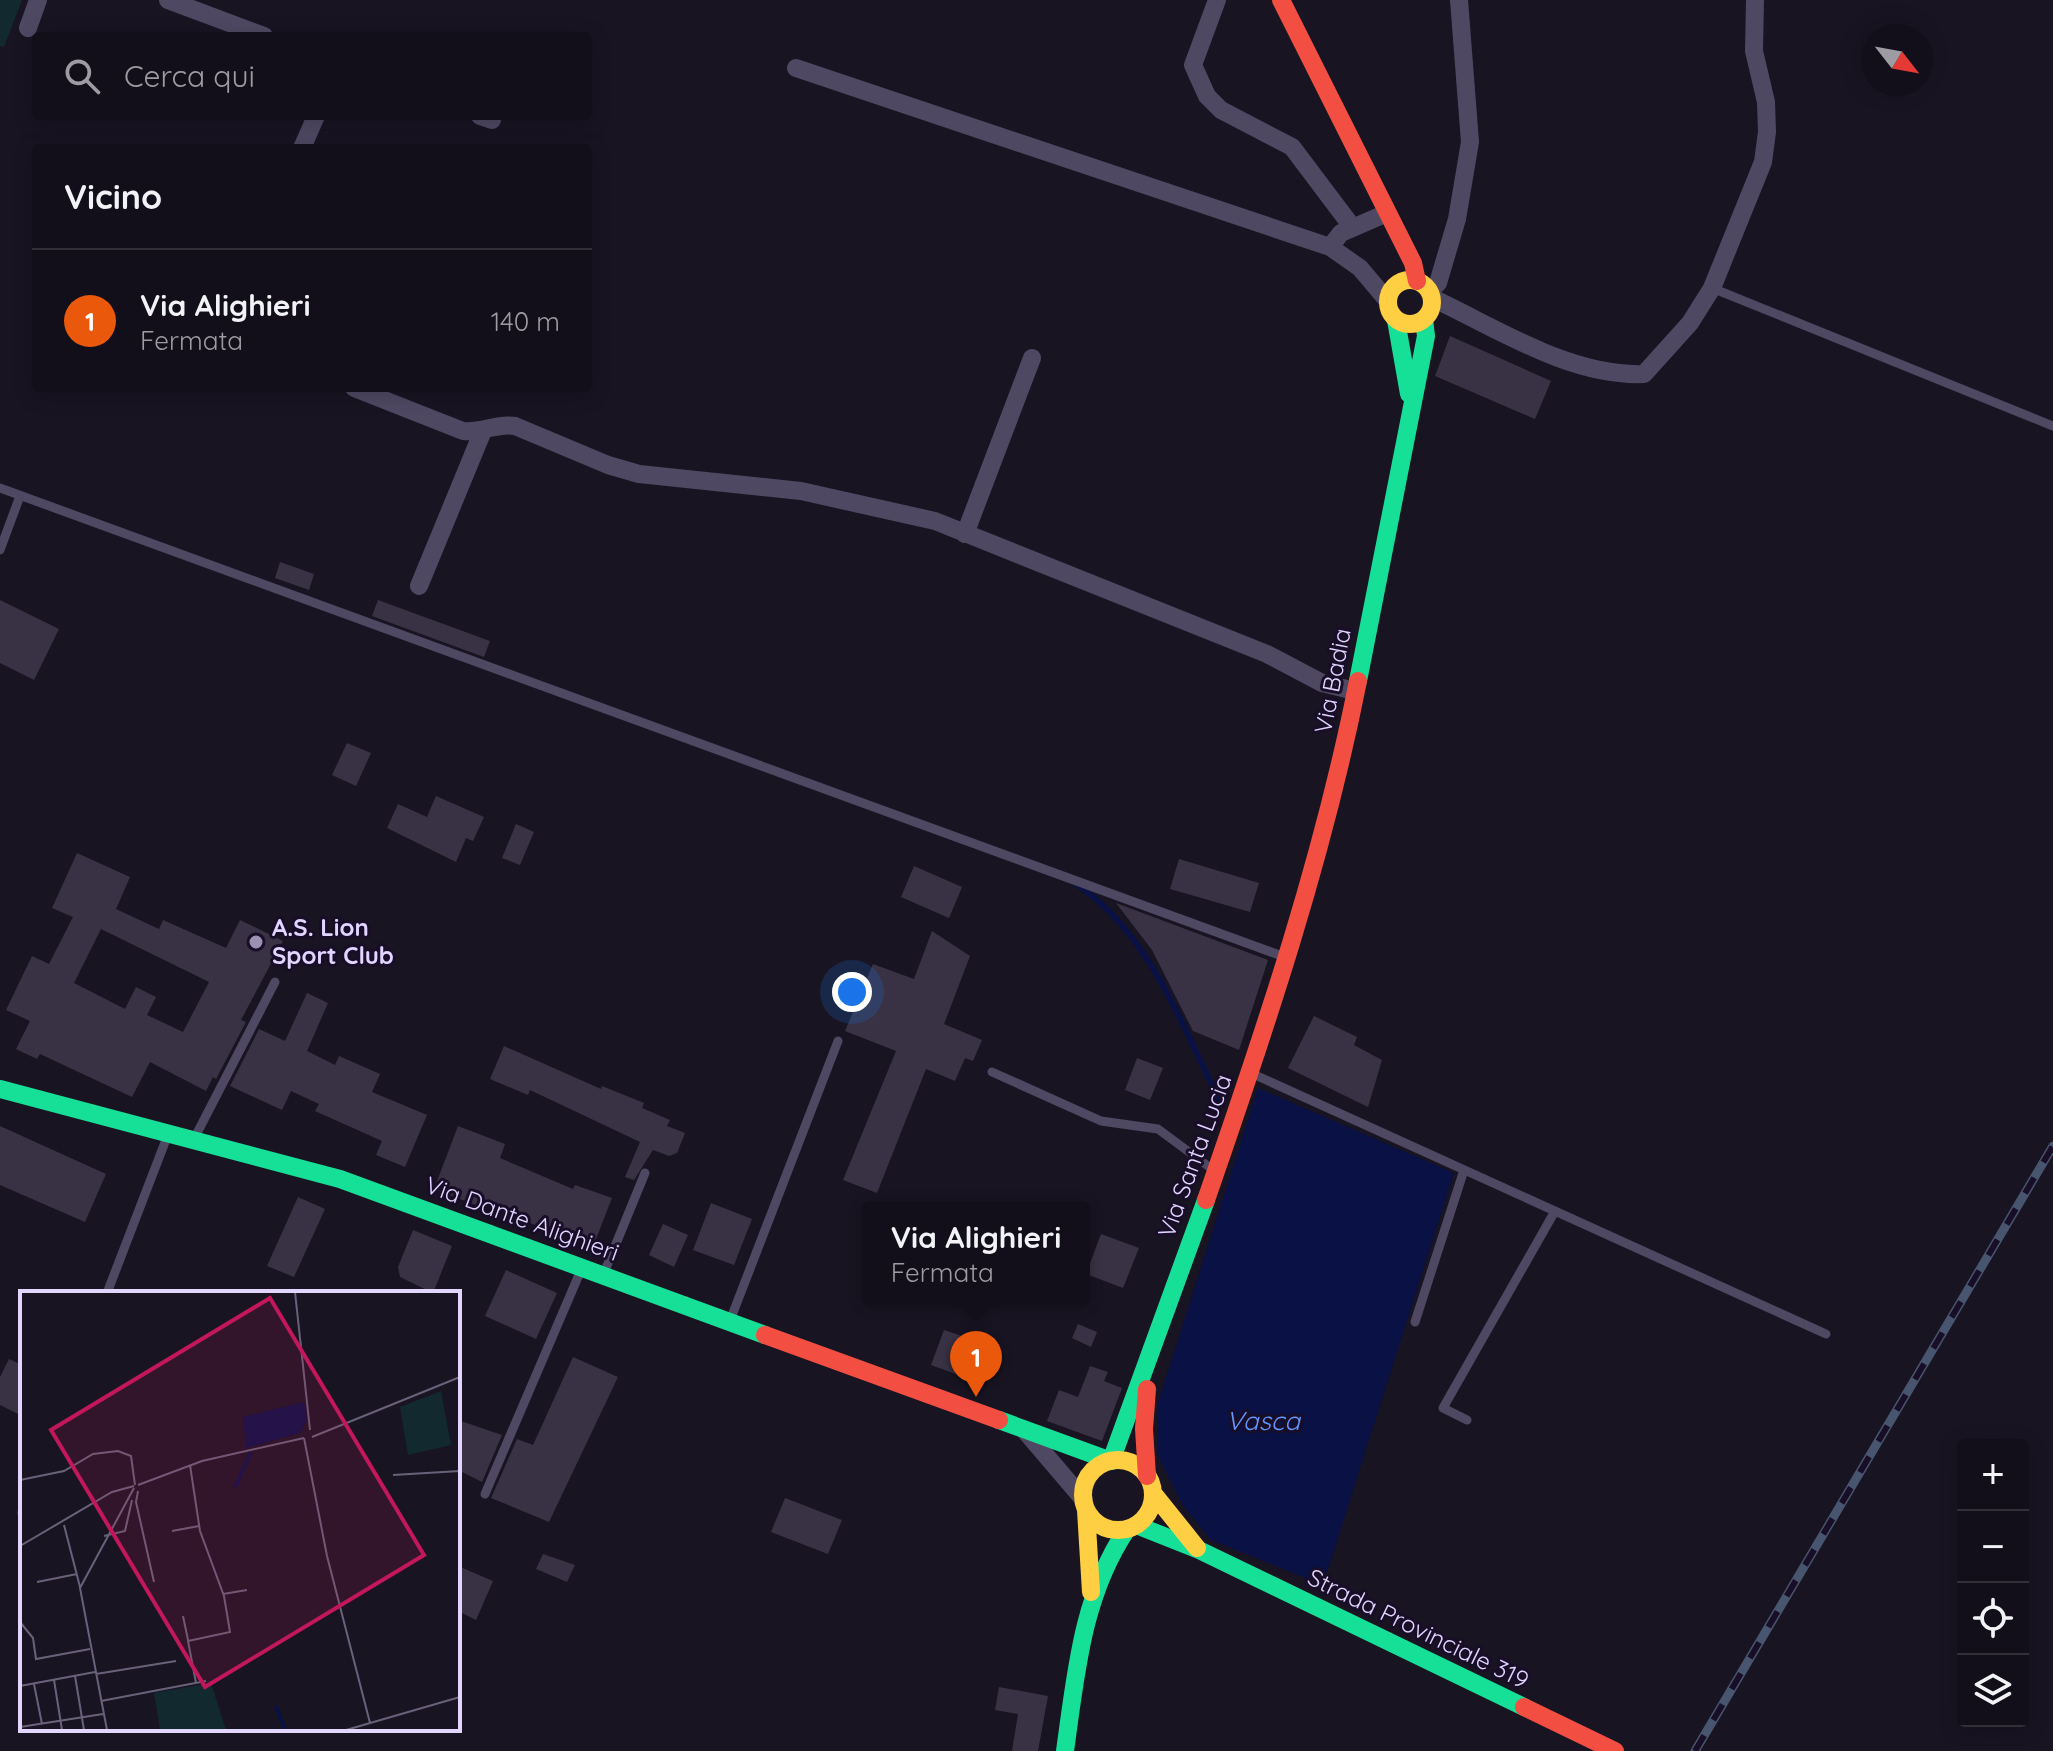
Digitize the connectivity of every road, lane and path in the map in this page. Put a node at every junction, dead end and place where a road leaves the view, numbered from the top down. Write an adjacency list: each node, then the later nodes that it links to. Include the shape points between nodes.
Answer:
1 (38, 0): 7 (street)
2 (168, 0): 8 (street)
3 (1217, 0): 13 (street, via 1193,65 1207,96 1221,110 1292,147)
4 (1281, 0): 12 (main road)
5 (1459, 0): 17 (street, via 1470,142 1457,219 1438,283)
6 (1755, 0): 16 (street, via 1754,51 1766,102 1763,162)
7 (28, 28)
8 (253, 32)
9 (796, 68): 14 (street)
10 (314, 120): 11 (street)
11 (304, 144)
12 (1387, 213): 13 (street); 15 (main road); 17 (main road)
13 (1353, 228): 14 (street)
14 (1330, 247): 18 (street, via 1360,268)
15 (1397, 283): 17 (main road); 18 (main road)
16 (1712, 288): 17 (street, via 1663,357 1644,374 1630,375 1569,362); 24 (lane)
17 (1426, 290): 19 (main road, via 1431,310)
18 (1387, 300): 20 (main road)
19 (1424, 319): 20 (main road, via 1410,324); 23 (main road, Via Badia, via 1426,336)
20 (1396, 320): 23 (main road, Via Badia)
21 (1032, 358): 28 (street)
22 (364, 392): 25 (street, via 463,431)
23 (1412, 409): 31 (main road, Via Badia)
24 (2053, 426)
25 (482, 433): 28 (street, via 499,423 515,426 639,474 801,491 935,521); 30 (street)
26 (0, 488): 27 (lane)
27 (20, 496): 29 (lane); 32 (lane)
28 (965, 534): 31 (street, via 1267,654 1322,683)
29 (0, 550)
30 (419, 586)
31 (1355, 691): 32 (main road, Via Badia, via 1338,782)
32 (1286, 958): 36 (main road, Via Santa Lucia)
33 (275, 982): 39 (lane)
34 (838, 1041): 47 (lane)
35 (992, 1072): 41 (lane, via 1101,1121 1158,1129)
36 (1250, 1073): 40 (lane); 41 (main road, Via Santa Lucia)
37 (0, 1089): 38 (main road, Via Dante Alighieri)
38 (168, 1134): 39 (main road, Via Dante Alighieri); 46 (lane)
39 (193, 1141): 44 (main road, Via Dante Alighieri, via 340,1179)
40 (1464, 1170): 43 (lane); 48 (lane)
41 (1215, 1171): 50 (main road, Via Santa Lucia)
42 (645, 1173): 45 (lane)
43 (1555, 1211): 49 (lane); 51 (lane, via 1443,1408)
44 (583, 1267): 45 (main road, Via Dante Alighieri); 55 (lane)
45 (603, 1274): 47 (main road, Via Dante Alighieri)
46 (108, 1291)
47 (729, 1321): 52 (main road, Via Dante Alighieri)
48 (1415, 1322)
49 (1826, 1334)
50 (1147, 1369): 53 (main road, Via Santa Lucia); 54 (main road, Via Santa Lucia, via 1144,1429)
51 (1467, 1420)
52 (1018, 1424): 53 (main road, Via Dante Alighieri); 56 (street, Via Dante Alighieri)
53 (1111, 1461): 54 (main road, via 1135,1464); 56 (main road, via 1089,1476)
54 (1150, 1484): 57 (main road, via 1149,1511); 58 (main road)
55 (485, 1494)
56 (1085, 1505): 57 (main road, via 1099,1524); 59 (main road)
57 (1131, 1527): 58 (main road, Strada Provinciale 319); 59 (main road, via 1106,1559)
58 (1199, 1550): 61 (main road, Strada Provinciale 319)
59 (1092, 1596): 60 (main road)
60 (1065, 1751)
61 (1615, 1751)

